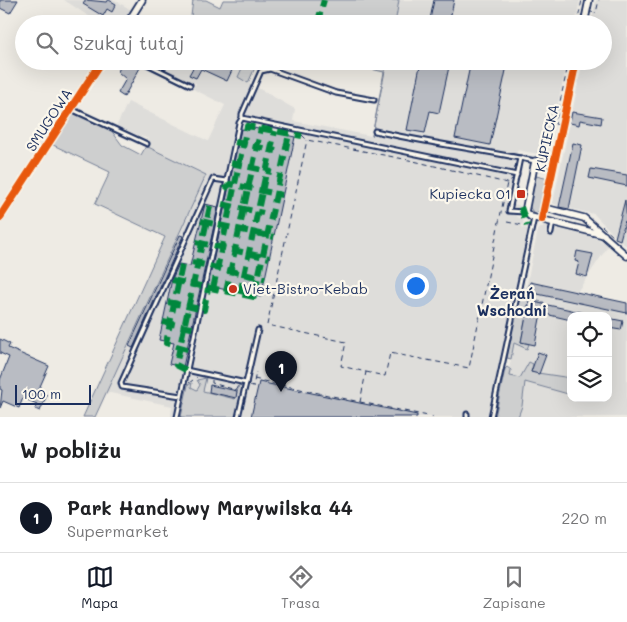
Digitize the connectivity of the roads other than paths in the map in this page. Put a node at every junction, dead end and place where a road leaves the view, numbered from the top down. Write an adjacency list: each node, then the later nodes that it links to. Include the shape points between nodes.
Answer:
1 (142, 0): 2 (street)
2 (133, 15)
3 (96, 70): 10 (street, SMUGOWA)
4 (159, 70): 8 (lane)
5 (266, 70): 11 (lane, via 253,86)
6 (275, 70): 9 (lane, via 336,93)
7 (574, 70): 16 (street, KUPIECKA)
8 (190, 85)
9 (374, 100)
10 (71, 109): 13 (lane); 22 (street, SMUGOWA)
11 (242, 118): 17 (lane); 18 (lane)
12 (375, 131): 14 (lane)
13 (147, 144)
14 (520, 158): 15 (lane); 17 (lane)
15 (535, 161): 16 (street, KUPIECKA); 21 (street, KUPIECKA)
16 (554, 165): 19 (street, KUPIECKA)
17 (517, 175): 21 (lane, via 510,211)
18 (227, 181): 30 (lane); 32 (lane, via 213,178 121,383 122,387)
19 (545, 208): 20 (street); 24 (street, KUPIECKA)
20 (557, 210): 25 (lane); 27 (street, via 584,218)
21 (525, 212): 23 (street)
22 (0, 217)
23 (534, 218): 24 (street); 35 (lane)
24 (542, 219): 25 (street)
25 (554, 222): 26 (lane); 27 (street)
26 (551, 233)
27 (604, 235): 28 (street)
28 (627, 256)
29 (258, 330): 31 (lane)
30 (186, 370): 31 (lane); 32 (lane)
31 (246, 383): 34 (lane)
32 (181, 396): 33 (lane)
33 (177, 417)
34 (238, 417)
35 (491, 417)

